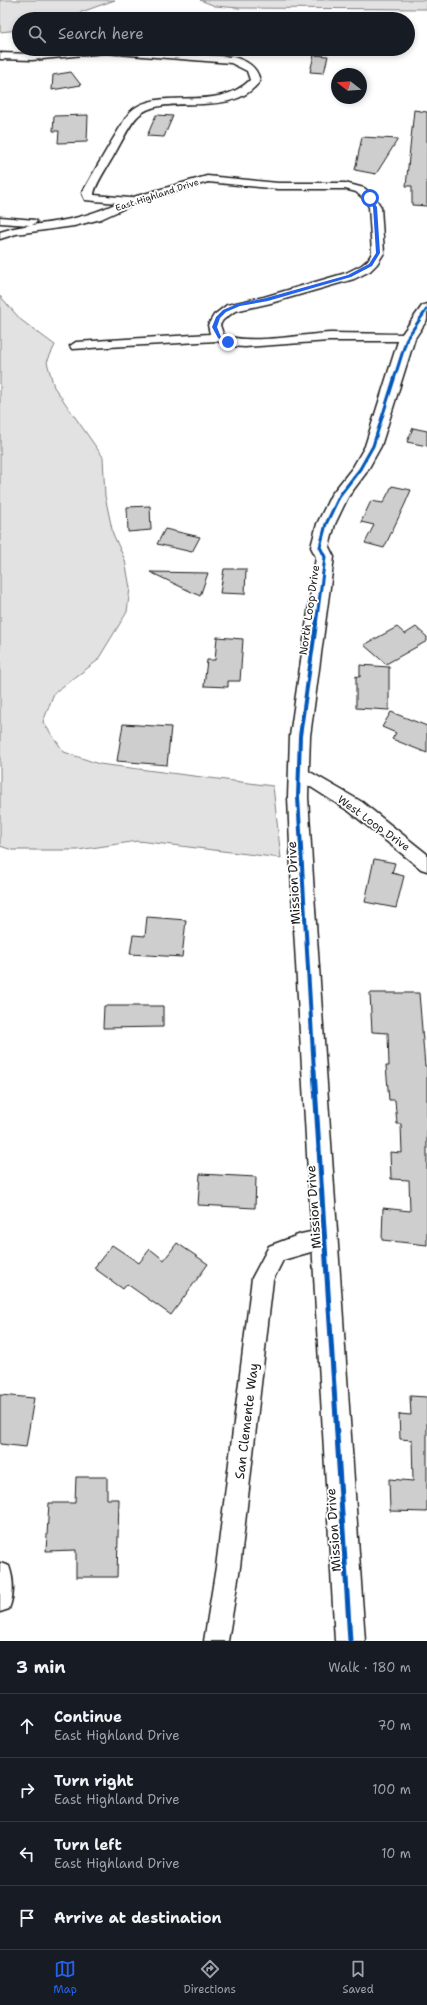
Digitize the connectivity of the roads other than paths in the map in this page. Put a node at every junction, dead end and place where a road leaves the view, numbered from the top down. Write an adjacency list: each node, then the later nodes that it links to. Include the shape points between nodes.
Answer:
1 (0, 56): 2 (street)
2 (42, 56)
3 (181, 56): 4 (street, via 242,63 252,71 255,80 240,93 210,101 150,106 134,114 88,193 89,198)
4 (132, 201): 6 (street, East Highland Drive, via 97,217); 9 (street, East Highland Drive, via 214,178 278,186 345,186 360,190 370,198 375,207 378,253 370,265 350,276 231,308 218,318 214,325)
5 (0, 220): 6 (street)
6 (74, 223): 7 (street, East Highland Drive)
7 (0, 236)
8 (427, 309): 10 (street, North Loop Drive)
9 (219, 337): 10 (street, via 228,342 245,343 329,337); 11 (street)
10 (407, 338): 12 (street, North Loop Drive, via 389,388 373,446 340,496 322,538 320,547 325,557 300,736)
11 (76, 346)
12 (298, 771): 13 (street, West Loop Drive, via 356,807); 14 (street, Mission Drive, via 303,902)
13 (427, 864)
14 (325, 1239): 17 (street, San Clemente Way, via 276,1253 263,1278 228,1567); 18 (street, Mission Drive)
15 (0, 1575): 16 (street)
16 (0, 1600)
17 (216, 1641)
18 (350, 1641)

